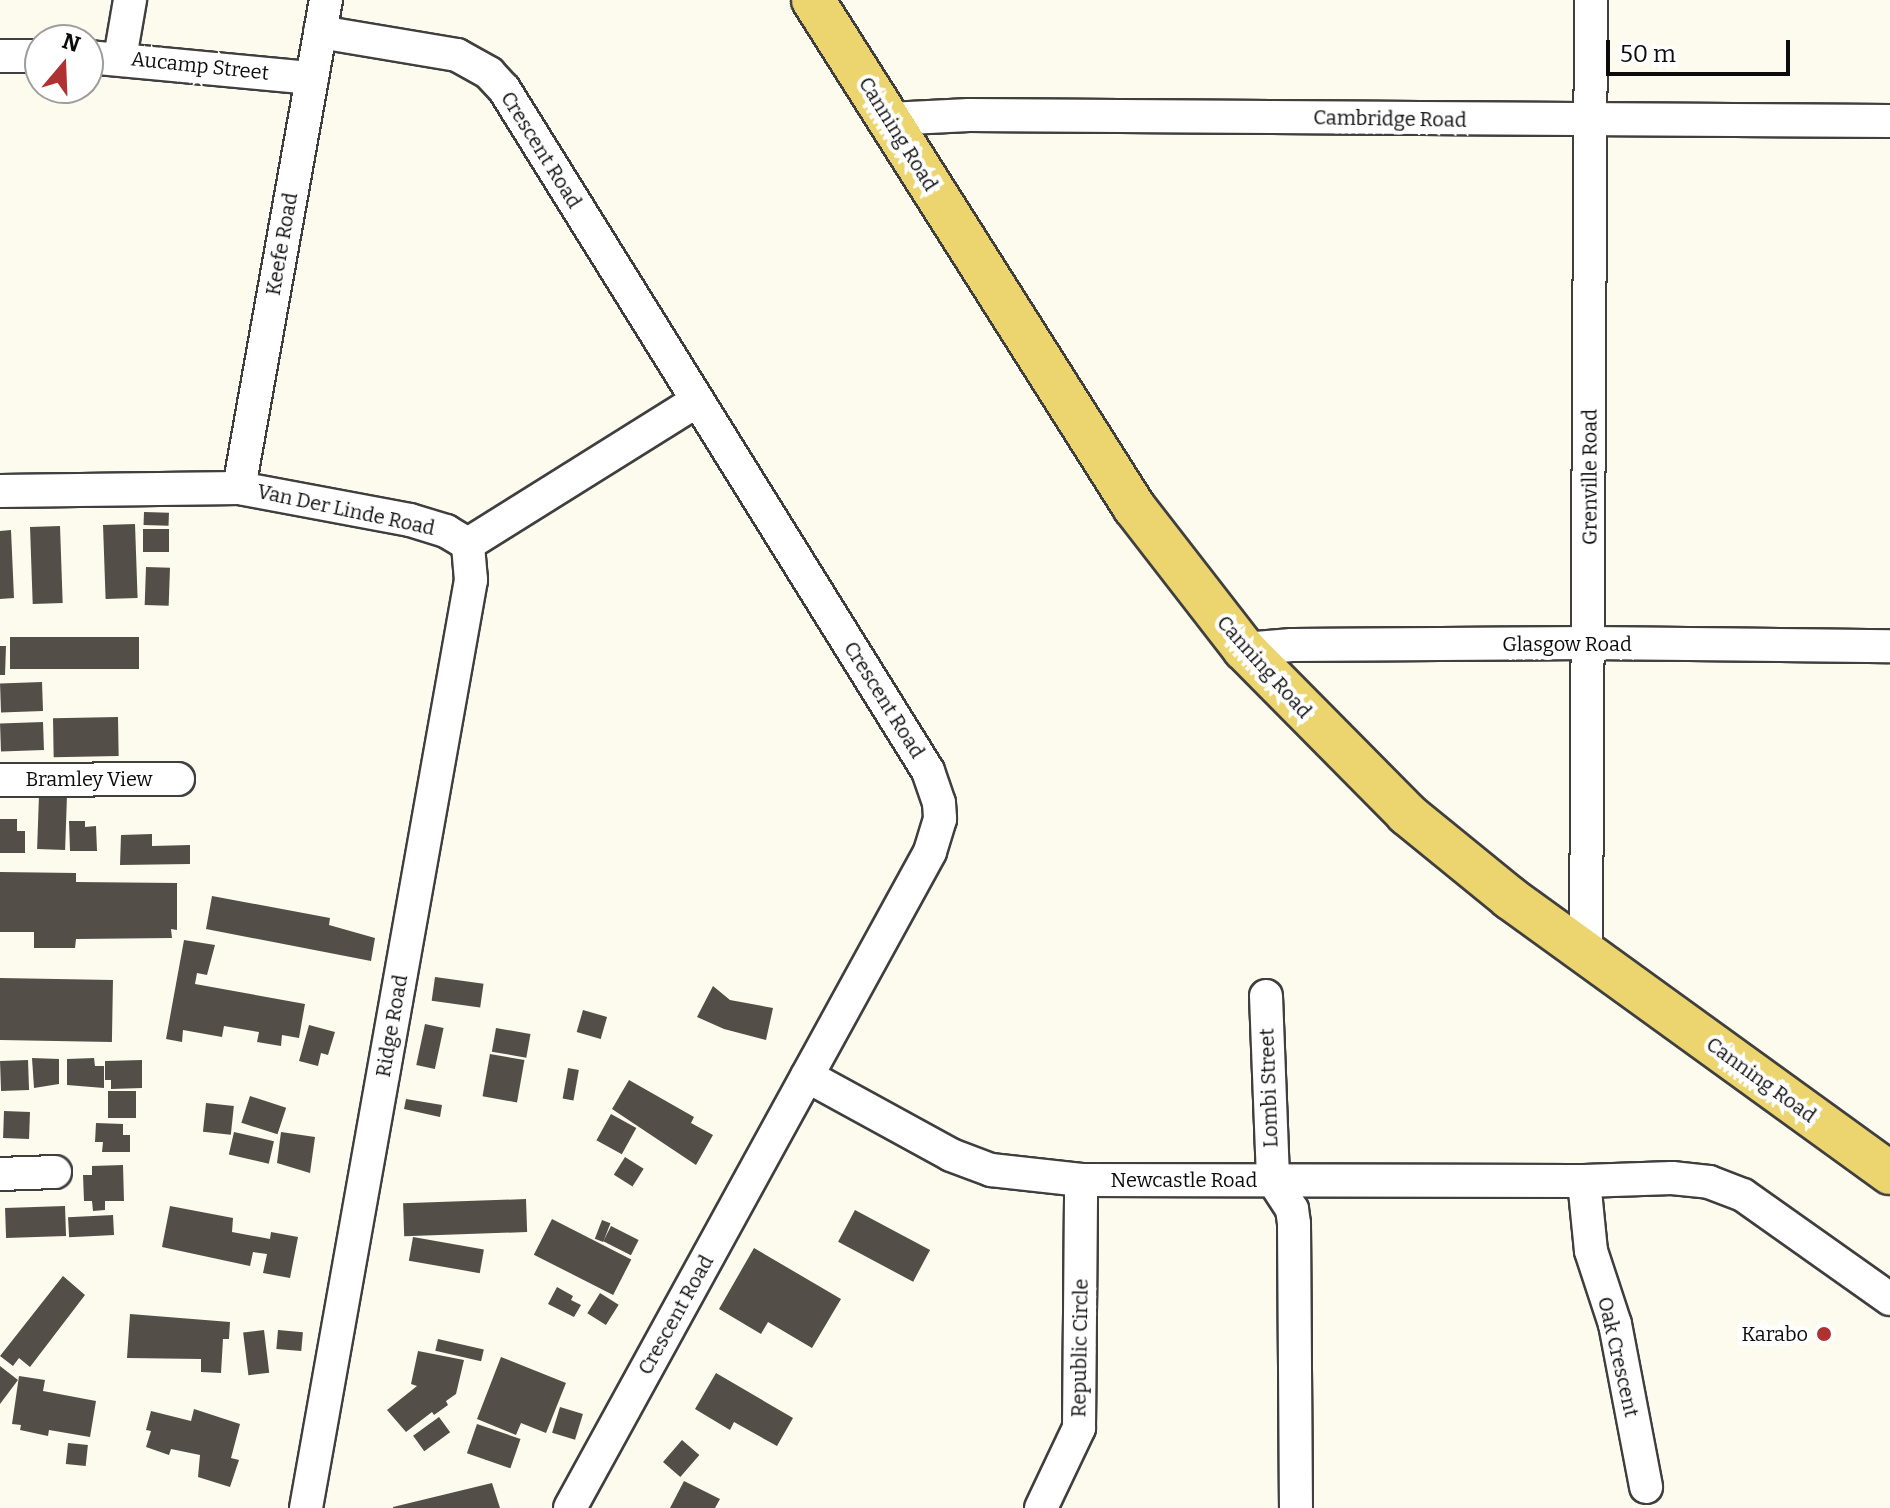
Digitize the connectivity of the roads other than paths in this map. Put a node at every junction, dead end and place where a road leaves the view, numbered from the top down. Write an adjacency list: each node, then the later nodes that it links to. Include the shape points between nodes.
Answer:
1 (130, 0): 9 (street)
2 (326, 0): 5 (street, Keefe Road)
3 (813, 0): 11 (main road, Canning Road)
4 (1591, 0): 12 (street, Grenville Road)
5 (320, 32): 10 (street, Keefe Road); 14 (street, Crescent Road, via 430,48 457,55 489,73 514,104)
6 (0, 56): 7 (street)
7 (24, 56)
8 (104, 58): 9 (street, Aucamp Street)
9 (120, 58): 10 (street, Aucamp Street)
10 (312, 78): 15 (street, Keefe Road)
11 (889, 119): 12 (street, Cambridge Road, via 969,115); 20 (main road, Canning Road, via 1134,507)
12 (1592, 121): 13 (street, Cambridge Road); 18 (street, Grenville Road)
13 (1890, 121)
14 (697, 401): 17 (street); 25 (street, Crescent Road, via 928,771 939,803 930,852)
15 (239, 488): 16 (street, Van Der Linde Road); 17 (street, Van Der Linde Road, via 410,520)
16 (0, 491)
17 (468, 544): 34 (street, Ridge Road, via 471,580)
18 (1589, 643): 19 (street, Glasgow Road); 20 (street, Glasgow Road); 23 (street, Grenville Road)
19 (1890, 646)
20 (1244, 649): 23 (main road, Canning Road, via 1407,814)
21 (178, 779): 22 (street, Bramley View)
22 (0, 780)
23 (1586, 954): 27 (main road, Canning Road)
24 (1266, 996): 30 (street, Lombi Street)
25 (807, 1076): 29 (street, Newcastle Road, via 971,1165); 35 (street, Crescent Road)
26 (55, 1172): 28 (street)
27 (1890, 1173)
28 (0, 1174)
29 (1081, 1180): 30 (street, Newcastle Road); 36 (street, Republic Circle, via 1081,1419 1074,1445)
30 (1273, 1180): 31 (street, Newcastle Road); 37 (street, via 1292,1209 1294,1224)
31 (1584, 1181): 32 (street, Newcastle Road, via 1672,1178 1728,1188); 33 (street, Oak Crescent, via 1591,1251 1615,1324)
32 (1890, 1299)
33 (1646, 1487)
34 (306, 1508)
35 (570, 1508)
36 (1041, 1508)
37 (1296, 1508)

